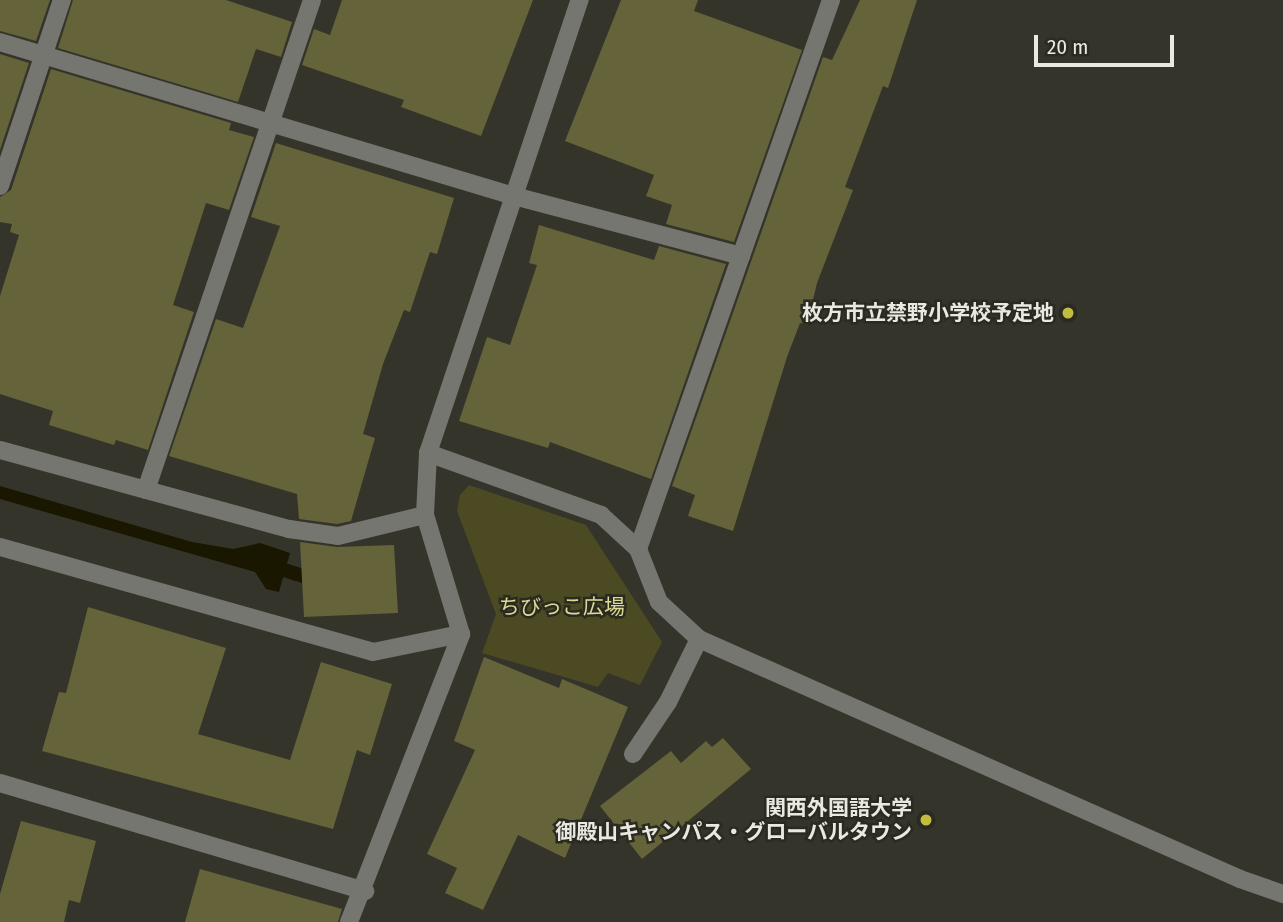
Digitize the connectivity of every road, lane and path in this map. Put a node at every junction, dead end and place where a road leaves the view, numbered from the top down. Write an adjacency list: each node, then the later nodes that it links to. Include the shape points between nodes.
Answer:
1 (62, 0): 6 (street)
2 (312, 0): 7 (street)
3 (580, 0): 9 (street)
4 (831, 0): 10 (street)
5 (0, 43): 6 (street)
6 (44, 55): 7 (street); 8 (street)
7 (270, 125): 9 (street); 13 (street)
8 (0, 186)
9 (514, 197): 10 (street); 12 (street)
10 (741, 256): 16 (street)
11 (0, 450): 13 (street)
12 (428, 453): 14 (street); 16 (street, via 601,515)
13 (146, 490): 14 (street, via 289,528 338,536)
14 (425, 515): 17 (street)
15 (0, 547): 17 (street, via 373,652)
16 (638, 549): 18 (street, via 659,601)
17 (461, 634): 21 (street)
18 (699, 639): 19 (street, via 668,702); 22 (street)
19 (633, 754)
20 (0, 783): 21 (street)
21 (365, 891): 23 (street)
22 (1283, 894)
23 (349, 922)

